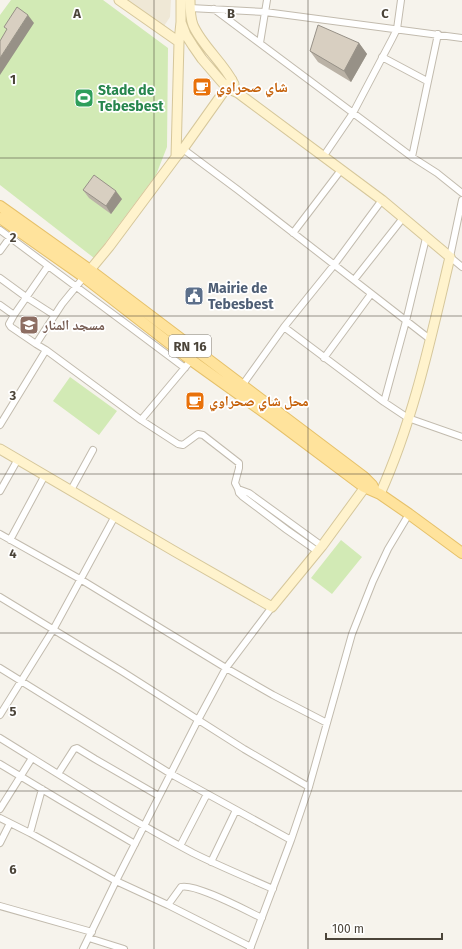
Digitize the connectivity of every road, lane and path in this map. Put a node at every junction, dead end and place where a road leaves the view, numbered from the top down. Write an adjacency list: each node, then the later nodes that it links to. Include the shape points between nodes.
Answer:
1 (119, 0): 12 (street)
2 (181, 0): 8 (street)
3 (267, 0): 7 (street)
4 (401, 0): 9 (street)
5 (190, 4): 6 (street); 16 (street, via 192,20 198,34)
6 (214, 9): 7 (street); 13 (street)
7 (265, 12): 9 (street); 13 (street)
8 (181, 22): 12 (street); 16 (street, via 192,46)
9 (397, 29): 10 (street); 14 (street)
10 (438, 34): 11 (street); 15 (street)
11 (462, 38)
12 (179, 42): 19 (street)
13 (260, 43): 17 (street)
14 (382, 57): 15 (street); 17 (street)
15 (428, 81): 20 (street)
16 (229, 84): 18 (street); 21 (street)
17 (353, 113): 20 (street); 21 (street)
18 (184, 149): 19 (street); 31 (street)
19 (176, 156): 39 (street)
20 (412, 156): 23 (street)
21 (323, 157): 22 (street)
22 (341, 170): 24 (street); 31 (street)
23 (462, 193)
24 (382, 200): 28 (street); 36 (street)
25 (462, 200): 35 (street)
26 (0, 206): 39 (main road, RN 16)
27 (0, 218): 29 (main road, RN 16)
28 (403, 218): 33 (street); 41 (street)
29 (16, 229): 32 (street); 39 (main road, RN 16)
30 (0, 230): 32 (street)
31 (293, 233): 36 (street)
32 (10, 238): 34 (street); 37 (street)
33 (426, 238): 35 (street); 49 (street)
34 (0, 251)
35 (450, 257): 38 (street); 51 (street)
36 (334, 265): 41 (street); 50 (street)
37 (48, 266): 42 (street); 44 (street)
38 (462, 267)
39 (87, 274): 42 (street); 46 (main road, RN 16)
40 (0, 278): 44 (street)
41 (354, 280): 43 (street)
42 (76, 286): 48 (street); 56 (street)
43 (371, 294): 49 (street); 55 (street)
44 (26, 297): 47 (street); 48 (street)
45 (0, 305): 47 (street)
46 (128, 305): 54 (main road, RN 16); 56 (main road, RN 16)
47 (14, 315): 52 (street, via 10,326)
48 (54, 315): 52 (street)
49 (406, 321): 51 (street); 58 (street)
50 (284, 327): 55 (street); 57 (street)
51 (431, 340): 59 (street)
52 (36, 344): 53 (street)
53 (46, 350): 60 (street); 61 (street)
54 (198, 352): 56 (street); 57 (main road, RN 16)
55 (324, 358): 58 (street)
56 (188, 364): 57 (main road, RN 16); 60 (street)
57 (239, 389): 67 (main road, RN 16)
58 (384, 402): 59 (street)
59 (408, 418): 62 (street); 70 (street, via 390,471)
60 (141, 420): 75 (street, via 182,445 198,434 203,435 239,463 235,483 238,489 249,492)
61 (0, 425)
62 (462, 438)
63 (0, 449): 65 (street)
64 (93, 450): 68 (street)
65 (18, 459): 66 (street); 69 (street)
66 (45, 475): 68 (street); 74 (street)
67 (367, 484): 70 (main road, RN 16); 75 (street)
68 (71, 490): 72 (street)
69 (0, 492)
70 (377, 492): 71 (main road, RN 16)
71 (409, 514): 76 (main road, RN 16); 86 (street, via 388,549 362,607)
72 (115, 516): 77 (street); 79 (street)
73 (0, 534): 74 (street)
74 (10, 540): 77 (street)
75 (319, 549): 79 (street)
76 (462, 553)
77 (80, 580): 80 (street); 82 (street)
78 (0, 597): 80 (street)
79 (272, 607): 82 (street)
80 (53, 630): 83 (street); 85 (street)
81 (0, 668): 83 (street)
82 (226, 668): 85 (street); 86 (street)
83 (21, 681): 84 (street); 91 (street)
84 (0, 714)
85 (198, 720): 91 (street); 93 (street)
86 (327, 723): 93 (street)
87 (0, 738): 88 (street)
88 (32, 758): 90 (street); 92 (street)
89 (0, 764): 92 (street)
90 (58, 774): 96 (street, via 77,748); 101 (street)
91 (171, 774): 95 (street); 96 (street)
92 (20, 776): 94 (street); 97 (street)
93 (309, 787): 103 (street)
94 (42, 790): 102 (street); 105 (street)
95 (207, 794): 98 (street); 106 (street)
96 (159, 796): 101 (street)
97 (0, 809)
98 (236, 810): 103 (street); 107 (street)
99 (0, 818): 100 (street)
100 (10, 823): 102 (street); 104 (street)
101 (144, 826): 105 (street); 106 (street)
102 (30, 833): 108 (street)
103 (291, 840): 109 (street)
104 (0, 843)
105 (135, 844): 108 (street)
106 (180, 846): 107 (street)
107 (211, 862): 109 (street)
108 (116, 881): 111 (street); 113 (street)
109 (273, 888): 112 (street)
110 (0, 906): 113 (street)
111 (168, 906): 112 (street, via 181,887 189,886); 115 (street)
112 (262, 918): 115 (street)
113 (92, 932): 114 (street)
114 (89, 938): 116 (street); 117 (street)
115 (251, 948)
116 (83, 949)
117 (124, 949)

